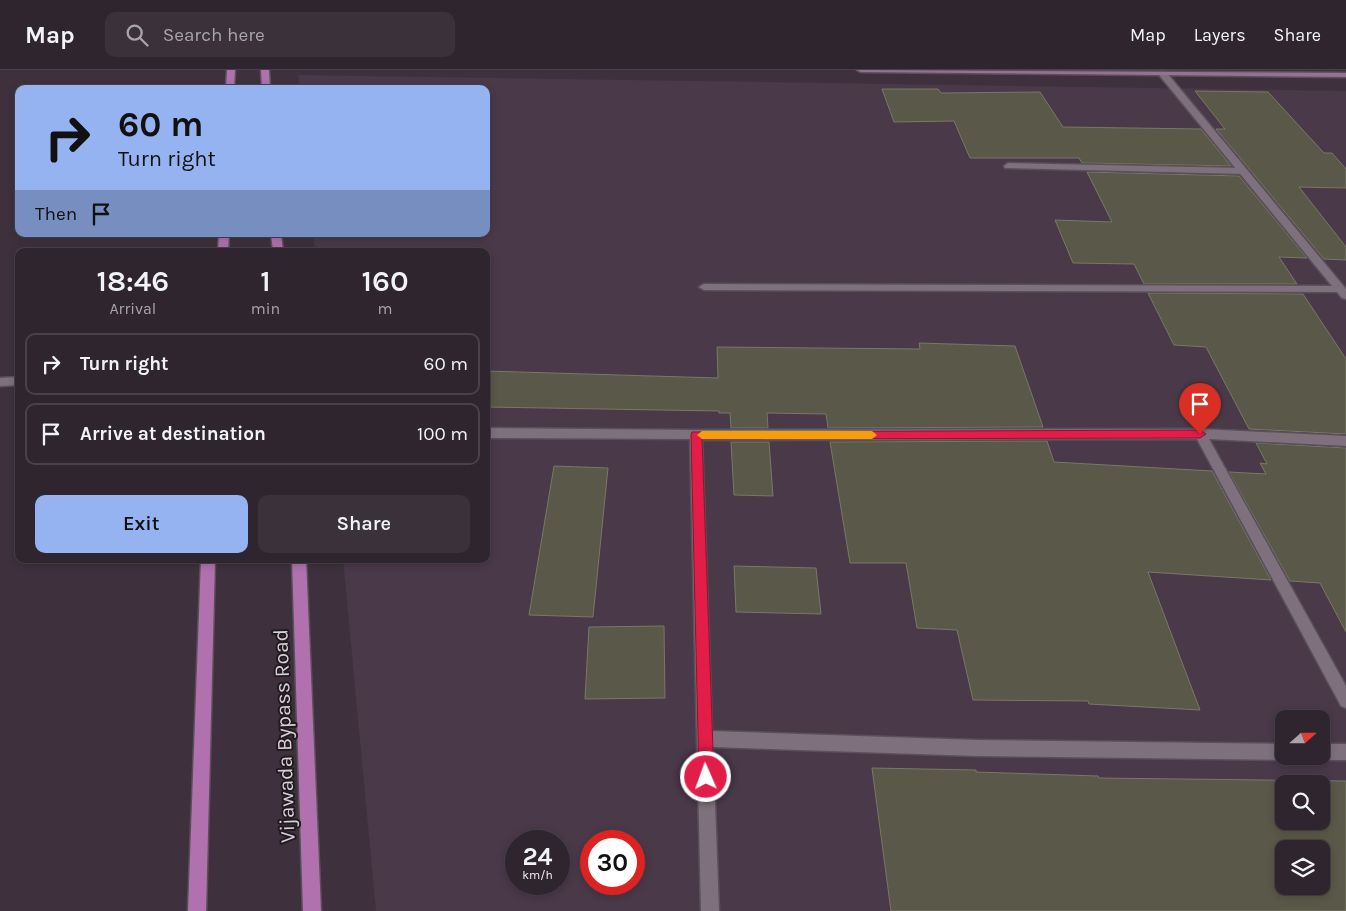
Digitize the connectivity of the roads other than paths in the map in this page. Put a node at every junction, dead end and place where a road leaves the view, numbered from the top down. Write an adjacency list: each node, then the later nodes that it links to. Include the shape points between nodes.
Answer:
1 (231, 70): 7 (main road)
2 (265, 70): 8 (main road)
3 (861, 70): 4 (street)
4 (1002, 71): 5 (street)
5 (1163, 74): 6 (street); 10 (street)
6 (1346, 75)
7 (230, 85)
8 (266, 85)
9 (1008, 166): 10 (street)
10 (1243, 171): 12 (street)
11 (704, 287): 12 (street)
12 (1343, 292)
13 (15, 381): 14 (street)
14 (1, 383)
15 (490, 433): 17 (street)
16 (1200, 434): 17 (street); 18 (street); 21 (street)
17 (696, 435): 22 (street)
18 (1346, 441)
19 (208, 563): 26 (main road)
20 (299, 563): 27 (main road, Vijawada Bypass Road)
21 (1346, 701)
22 (705, 739): 23 (street, via 977,748); 28 (street)
23 (1275, 752)
24 (1330, 752): 25 (street)
25 (1346, 752)
26 (197, 911)
27 (312, 911)
28 (710, 911)

